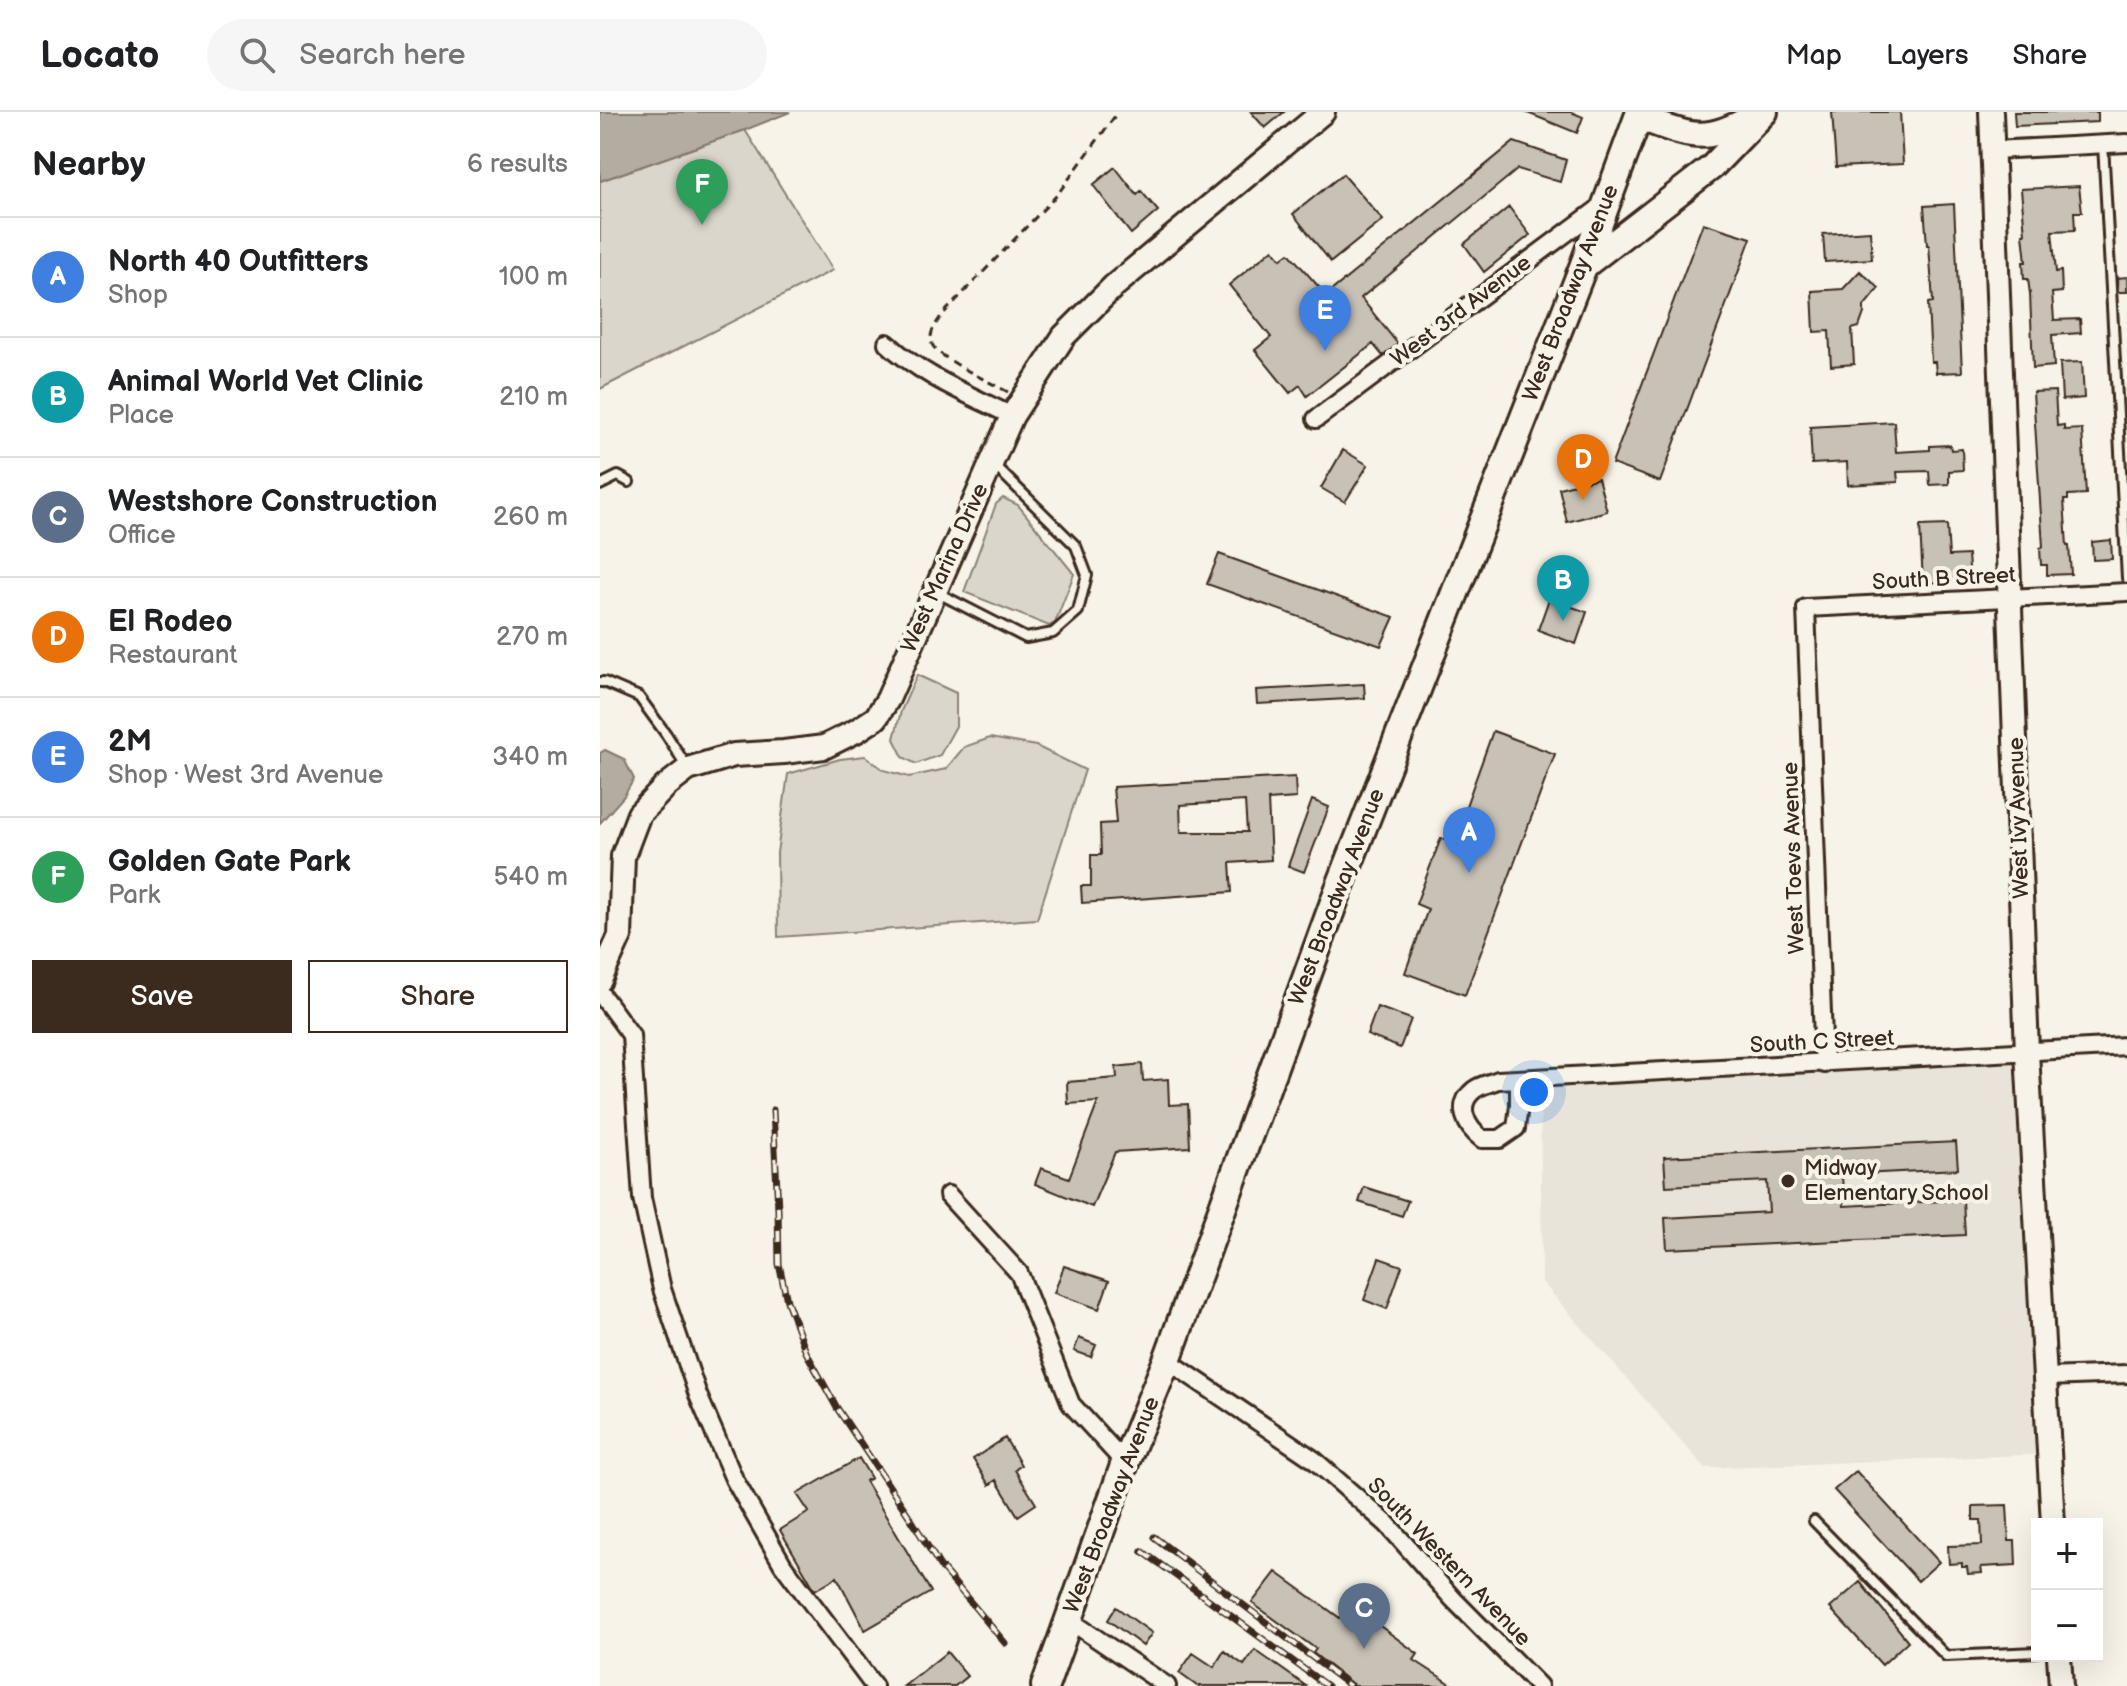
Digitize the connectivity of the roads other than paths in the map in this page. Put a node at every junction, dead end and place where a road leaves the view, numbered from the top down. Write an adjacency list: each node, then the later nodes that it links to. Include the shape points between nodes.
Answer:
1 (1323, 112): 11 (street, West Marina Drive, via 1114,286 1064,336)
2 (1763, 112): 4 (main road, via 1731,130 1704,136); 9 (main road, via 1712,167)
3 (1991, 112): 7 (street, West Ivy Avenue)
4 (1639, 115): 8 (main road, West Broadway Avenue)
5 (2127, 143): 6 (street)
6 (2103, 144): 7 (street); 16 (lane)
7 (1993, 150): 19 (street, West Ivy Avenue)
8 (1607, 203): 9 (main road, West Broadway Avenue); 12 (street, West 3rd Avenue)
9 (1583, 267): 30 (main road, West Broadway Avenue, via 1338,891)
10 (887, 343): 11 (street, via 938,379)
11 (1017, 408): 13 (street, West Marina Drive)
12 (1316, 419)
13 (991, 462): 17 (street, West Marina Drive); 17 (lane, via 1076,546 1087,575 1078,611 1053,633 1026,638)
14 (629, 482): 15 (lane, via 618,476)
15 (600, 485)
16 (2127, 578)
17 (935, 592): 22 (street, West Marina Drive, via 876,718 824,747 734,755)
18 (2127, 592): 19 (street, South B Street)
19 (2011, 597): 20 (street, South B Street, via 1806,608); 26 (street, West Ivy Avenue)
20 (1808, 649): 27 (street, West Toevs Avenue)
21 (600, 682): 22 (lane, via 639,697)
22 (688, 769): 23 (street, West Marina Drive, via 639,814 623,856 620,936)
23 (600, 980)
24 (600, 993): 39 (street, via 631,1035 642,1198 662,1289 698,1395 734,1479 783,1565)
25 (2127, 1046): 26 (street, South C Street)
26 (2027, 1052): 27 (street, South C Street); 32 (street, West Ivy Avenue)
27 (1824, 1064): 28 (street, South C Street)
28 (1519, 1080)
29 (948, 1195): 33 (street, via 1019,1273 1071,1404)
30 (1167, 1360): 33 (main road, West Broadway Avenue); 42 (street, South Western Avenue, via 1313,1459 1387,1524)
31 (2127, 1374): 32 (street)
32 (2046, 1377): 34 (street, West Ivy Avenue)
33 (1125, 1463): 36 (main road, West Broadway Avenue)
34 (2053, 1518)
35 (1814, 1521): 37 (lane, via 1946,1656)
36 (1069, 1620): 40 (main road, West Broadway Avenue); 41 (street)
37 (2031, 1652)
38 (2059, 1662): 43 (street)
39 (874, 1686)
40 (1045, 1686)
41 (1167, 1686)
42 (1539, 1686)
43 (2061, 1686)

